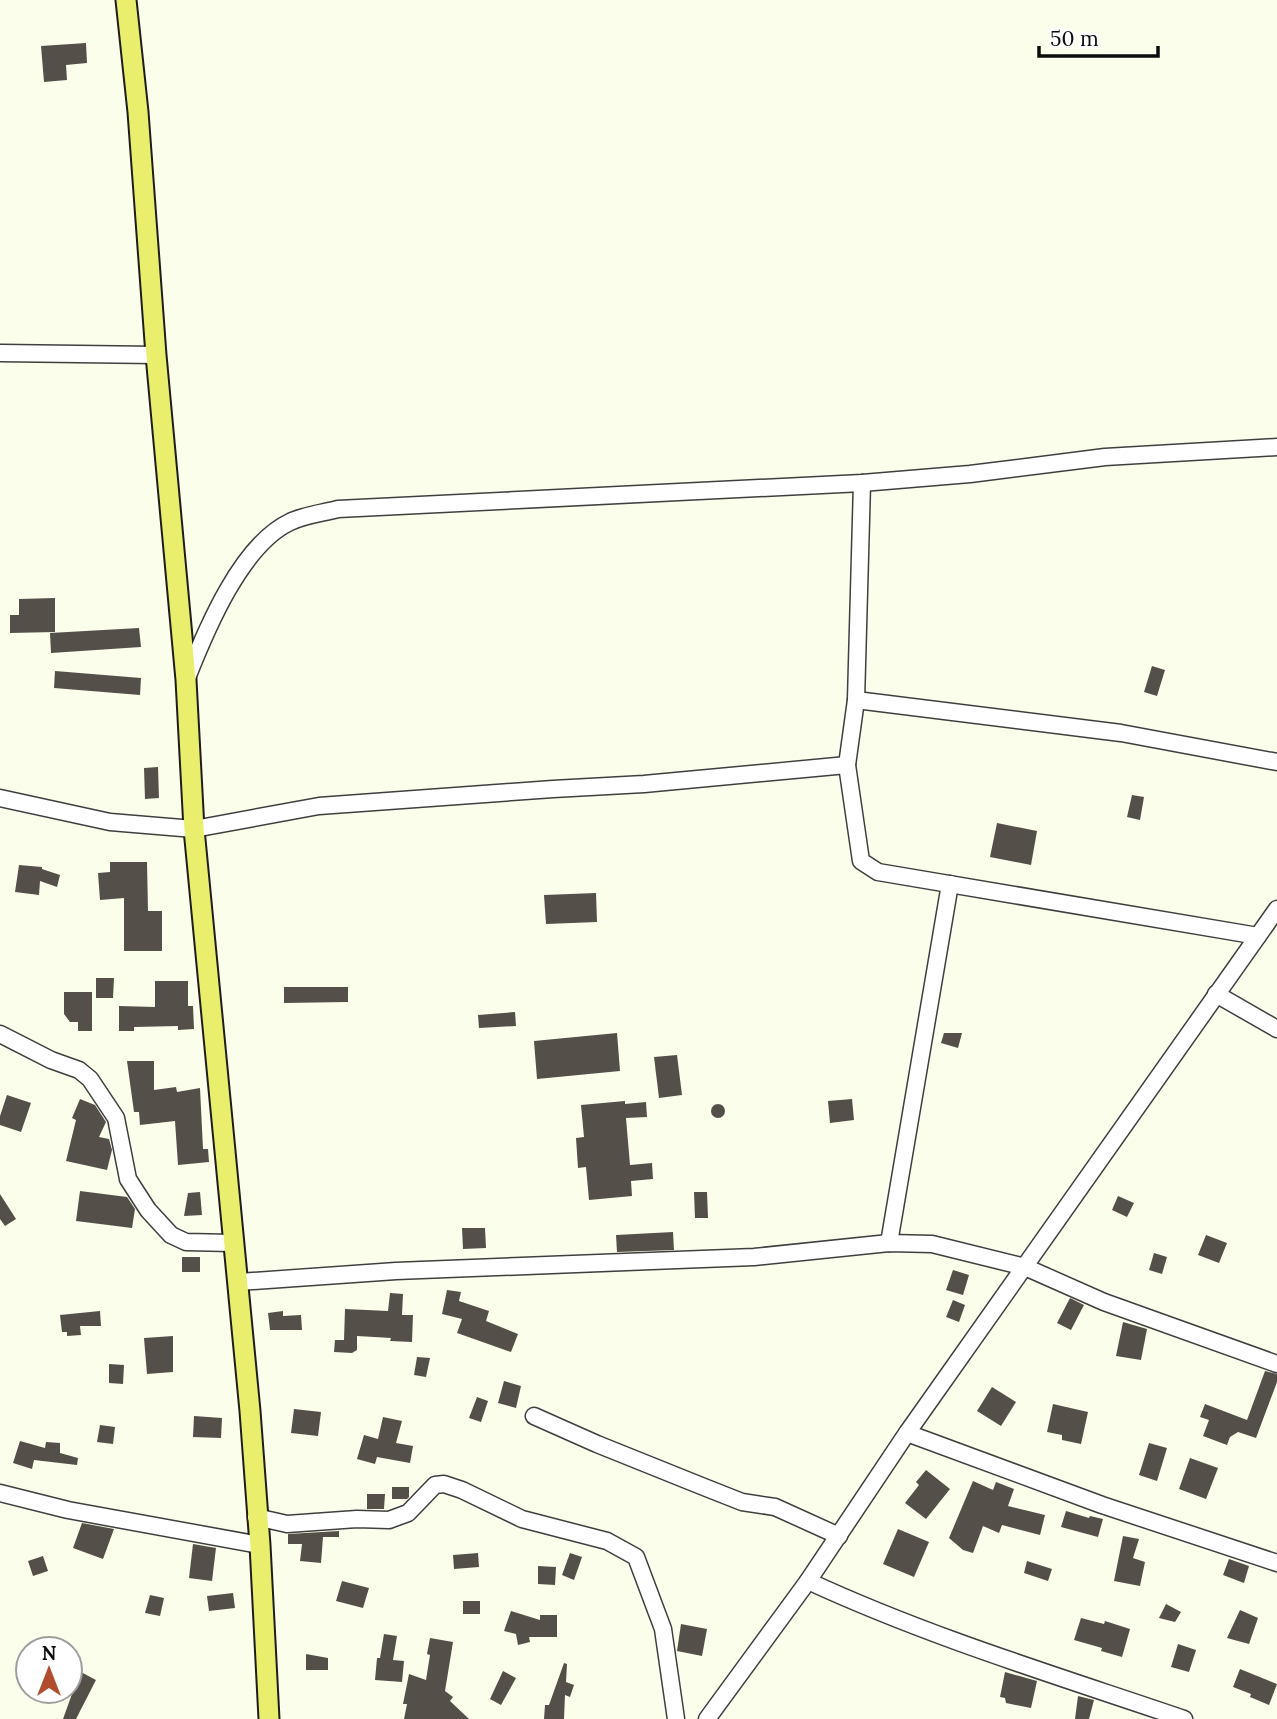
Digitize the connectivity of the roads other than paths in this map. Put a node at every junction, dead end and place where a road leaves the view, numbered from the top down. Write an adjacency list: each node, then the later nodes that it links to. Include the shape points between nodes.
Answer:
1 (125, 0): 3 (main road)
2 (0, 353): 3 (street)
3 (156, 355): 6 (main road)
4 (1277, 447): 5 (street, via 1105,457)
5 (862, 483): 6 (street, via 338,509 291,521 268,537 226,593); 7 (street)
6 (186, 680): 11 (main road)
7 (856, 699): 8 (street, via 1121,733); 9 (street)
8 (1277, 762)
9 (847, 765): 11 (street, via 644,785 319,806); 12 (street, via 862,861 878,872)
10 (0, 798): 11 (street, via 110,822)
11 (194, 829): 18 (main road)
12 (950, 884): 14 (street); 19 (street)
13 (1277, 909): 14 (street)
14 (1258, 936): 15 (street)
15 (1216, 994): 16 (street); 20 (street)
16 (1277, 1029)
17 (0, 1034): 18 (street, via 90,1079 116,1118 128,1180 171,1235 186,1242)
18 (232, 1243): 21 (main road)
19 (889, 1243): 20 (street, via 932,1244); 21 (street, via 754,1257)
20 (1025, 1267): 22 (street, via 1104,1302); 24 (street)
21 (239, 1282): 26 (main road)
22 (1277, 1364)
23 (534, 1416): 27 (street, via 742,1502 775,1507)
24 (906, 1433): 27 (street); 29 (street)
25 (0, 1493): 28 (street)
26 (256, 1517): 28 (main road); 32 (street, via 288,1524 389,1520 408,1513 435,1485 444,1485 462,1489 522,1519 607,1541 636,1557 651,1593 663,1629)
27 (839, 1536): 30 (street)
28 (260, 1545): 31 (main road)
29 (1277, 1563)
30 (808, 1581): 33 (street); 34 (street, via 995,1655)
31 (269, 1719)
32 (676, 1719)
33 (707, 1719)
34 (1184, 1719)

